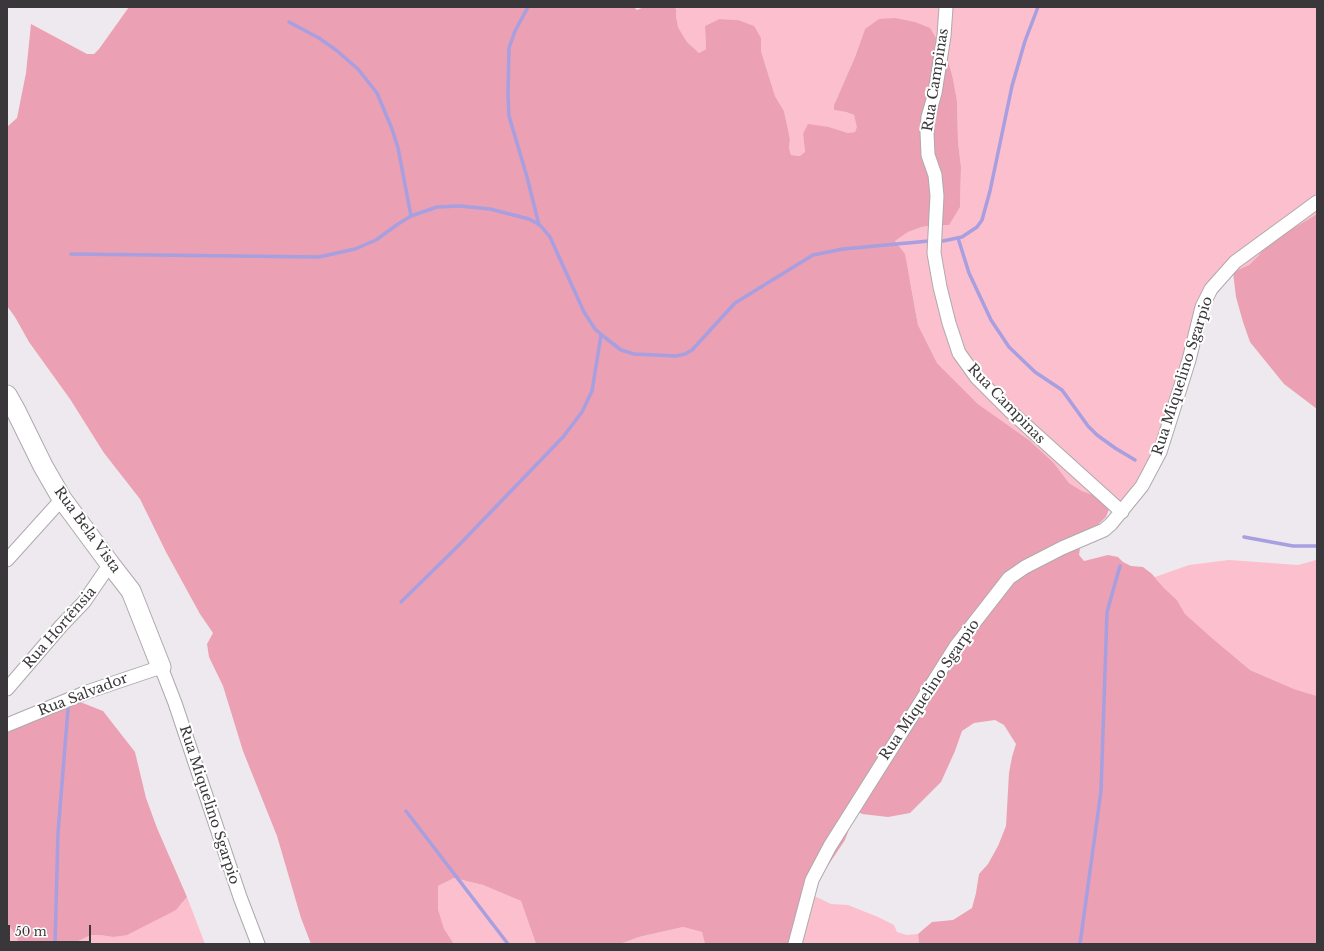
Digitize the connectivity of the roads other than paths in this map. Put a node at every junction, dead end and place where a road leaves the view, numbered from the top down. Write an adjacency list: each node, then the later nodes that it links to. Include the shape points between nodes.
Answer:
1 (946, 7): 6 (street, Rua Campinas, via 935,93 926,132 937,196 934,253 940,287 959,353 977,378 1010,411)
2 (1317, 202): 6 (street, Rua Miquelino Sgarpio, via 1235,262 1211,289 1202,307 1189,360 1160,452 1142,486)
3 (7, 395): 4 (street, Rua Bela Vista)
4 (12, 416): 5 (street, Rua Bela Vista)
5 (62, 499): 7 (street); 8 (street, Rua Bela Vista)
6 (1122, 512): 13 (street, Rua Miquelino Sgarpio, via 1104,530 1062,548 1009,578 956,646 830,846 812,880)
7 (7, 560)
8 (110, 564): 9 (street, Rua Bela Vista, via 131,591); 10 (street, Rua Hortênsia, via 84,602)
9 (161, 667): 11 (street, Rua Salvador, via 86,692); 12 (street, Rua Miquelino Sgarpio)
10 (7, 690)
11 (7, 725)
12 (258, 944)
13 (795, 944)

